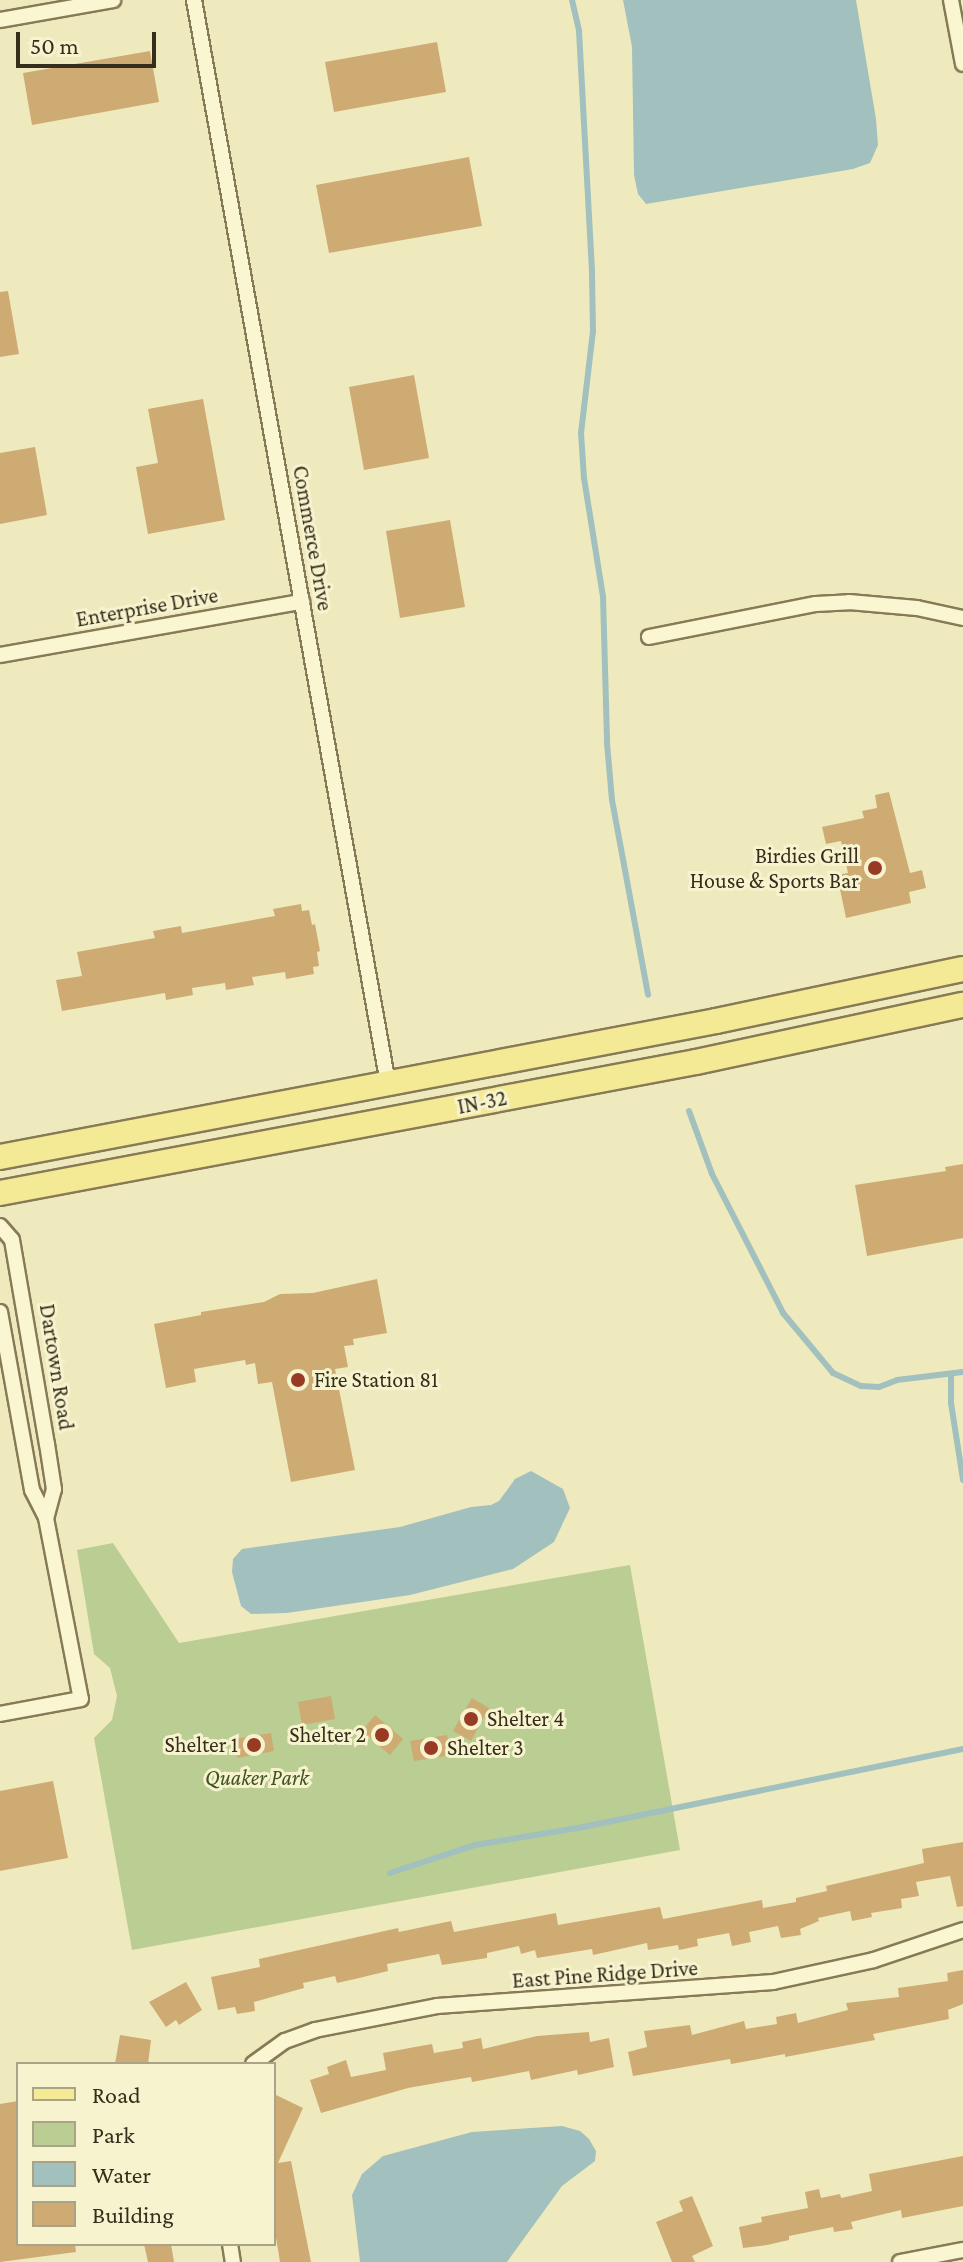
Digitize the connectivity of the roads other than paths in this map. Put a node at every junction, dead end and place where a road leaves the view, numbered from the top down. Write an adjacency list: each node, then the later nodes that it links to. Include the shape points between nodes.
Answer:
1 (113, 0): 4 (street)
2 (194, 0): 6 (street, Commerce Drive)
3 (951, 0): 5 (street)
4 (0, 20)
5 (963, 64)
6 (302, 602): 9 (street, Enterprise Drive); 12 (street, Commerce Drive)
7 (963, 618): 8 (street, via 886,604 838,603)
8 (649, 637)
9 (0, 655)
10 (963, 969): 12 (main road, IN-32)
11 (963, 1005): 14 (main road, IN-32, via 696,1062)
12 (388, 1084): 13 (main road, IN-32)
13 (0, 1157)
14 (0, 1193)
15 (0, 1226): 17 (street, Dartown Road, via 12,1240 45,1429 54,1489)
16 (0, 1312): 17 (street, Dartown Road, via 32,1490)
17 (46, 1518): 18 (street, Dartown Road, via 81,1699)
18 (0, 1714)
19 (963, 1930): 20 (street, East Pine Ridge Drive, via 874,1960 773,1982 422,2009 315,2030 285,2041)
20 (256, 2062)
21 (963, 2250): 22 (street)
22 (900, 2262)

